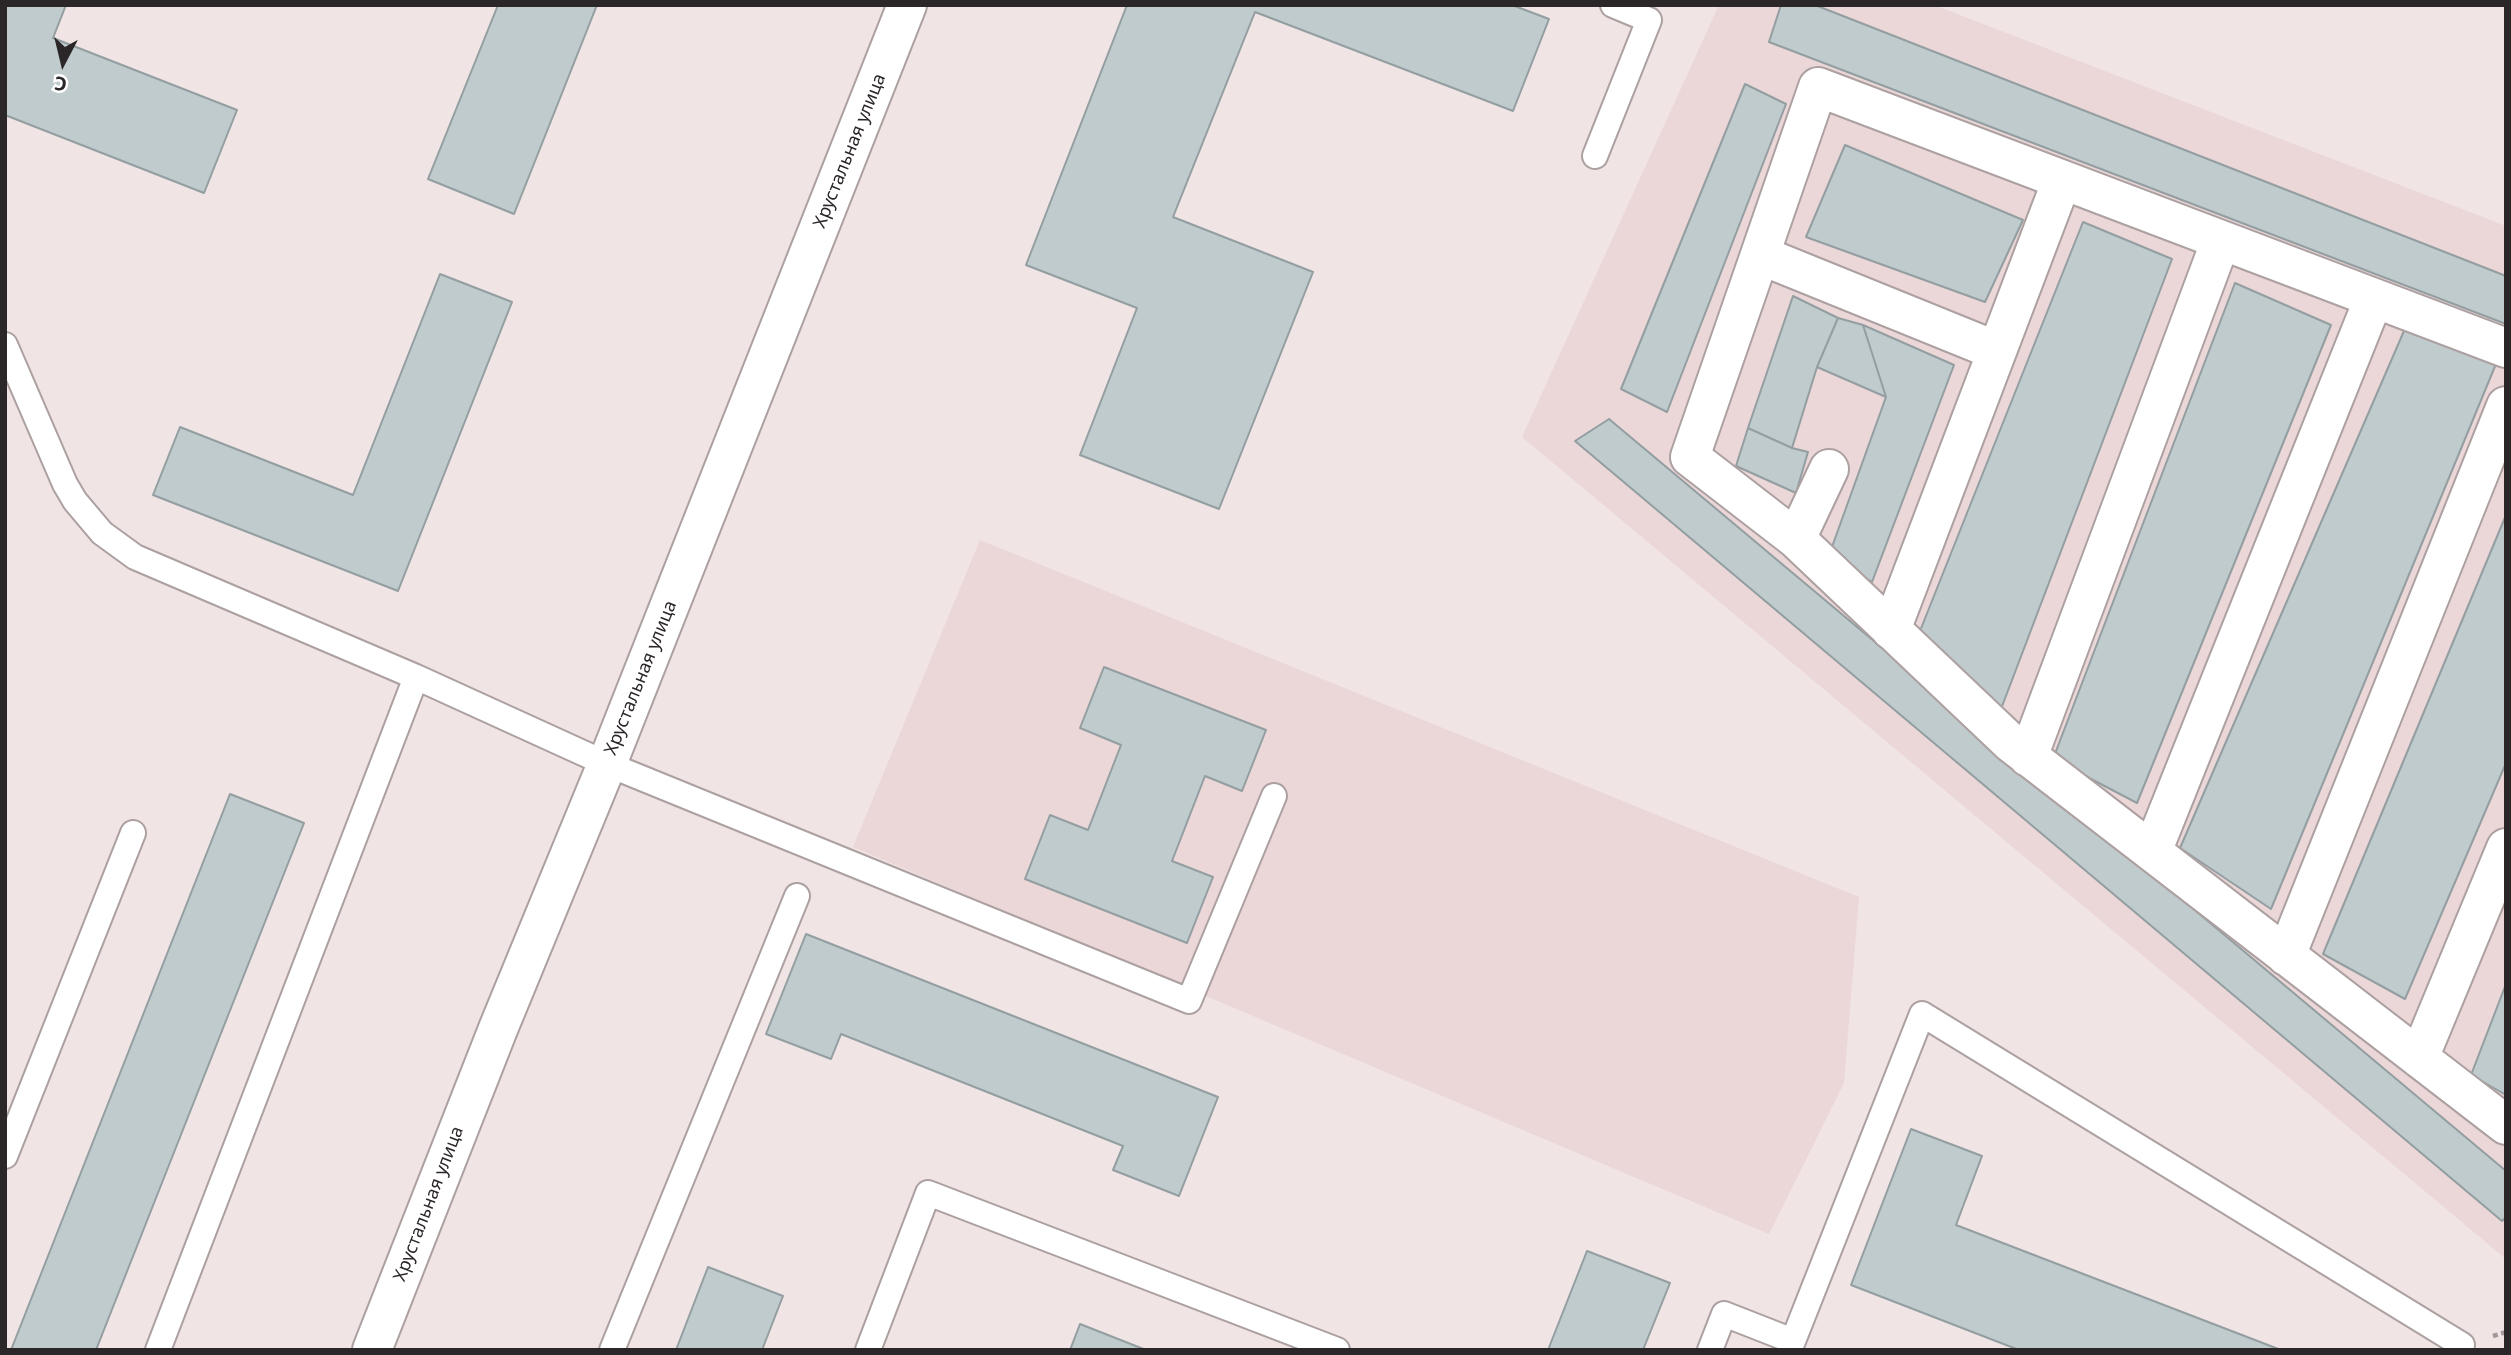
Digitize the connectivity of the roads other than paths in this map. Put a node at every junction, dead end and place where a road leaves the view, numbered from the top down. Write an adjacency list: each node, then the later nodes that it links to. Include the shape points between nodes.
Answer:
1 (907, 5): 17 (street, Хрустальная улица)
2 (1613, 5): 3 (lane, via 1649,20)
3 (1595, 156)
4 (2062, 180): 5 (street); 6 (street, via 1818,87); 10 (street)
5 (2221, 240): 7 (street); 16 (street)
6 (1760, 254): 10 (street); 13 (street, via 1690,457)
7 (2374, 298): 9 (street); 21 (street)
8 (5, 345): 15 (lane, via 65,484 88,518 118,547)
9 (2506, 348)
10 (1997, 351): 14 (street)
11 (2506, 406): 23 (street)
12 (1829, 469): 13 (street)
13 (1796, 539): 14 (street)
14 (1891, 629): 16 (street)
15 (416, 677): 17 (lane); 28 (lane)
16 (2028, 757): 21 (street)
17 (607, 764): 18 (lane, via 1189,1001); 29 (street, Хрустальная улица)
18 (1274, 796)
19 (133, 833): 26 (lane)
20 (2506, 848): 24 (street)
21 (2152, 852): 23 (street)
22 (797, 895): 30 (lane)
23 (2286, 956): 24 (street)
24 (2419, 1058): 25 (street)
25 (2506, 1125)
26 (5, 1156)
27 (1791, 1345): 33 (lane, via 1724,1314); 34 (lane, via 1922,1014 2462,1345)
28 (158, 1350)
29 (372, 1350)
30 (612, 1350)
31 (868, 1350): 32 (lane, via 928,1193)
32 (1337, 1350)
33 (1710, 1350)
34 (2460, 1350)

